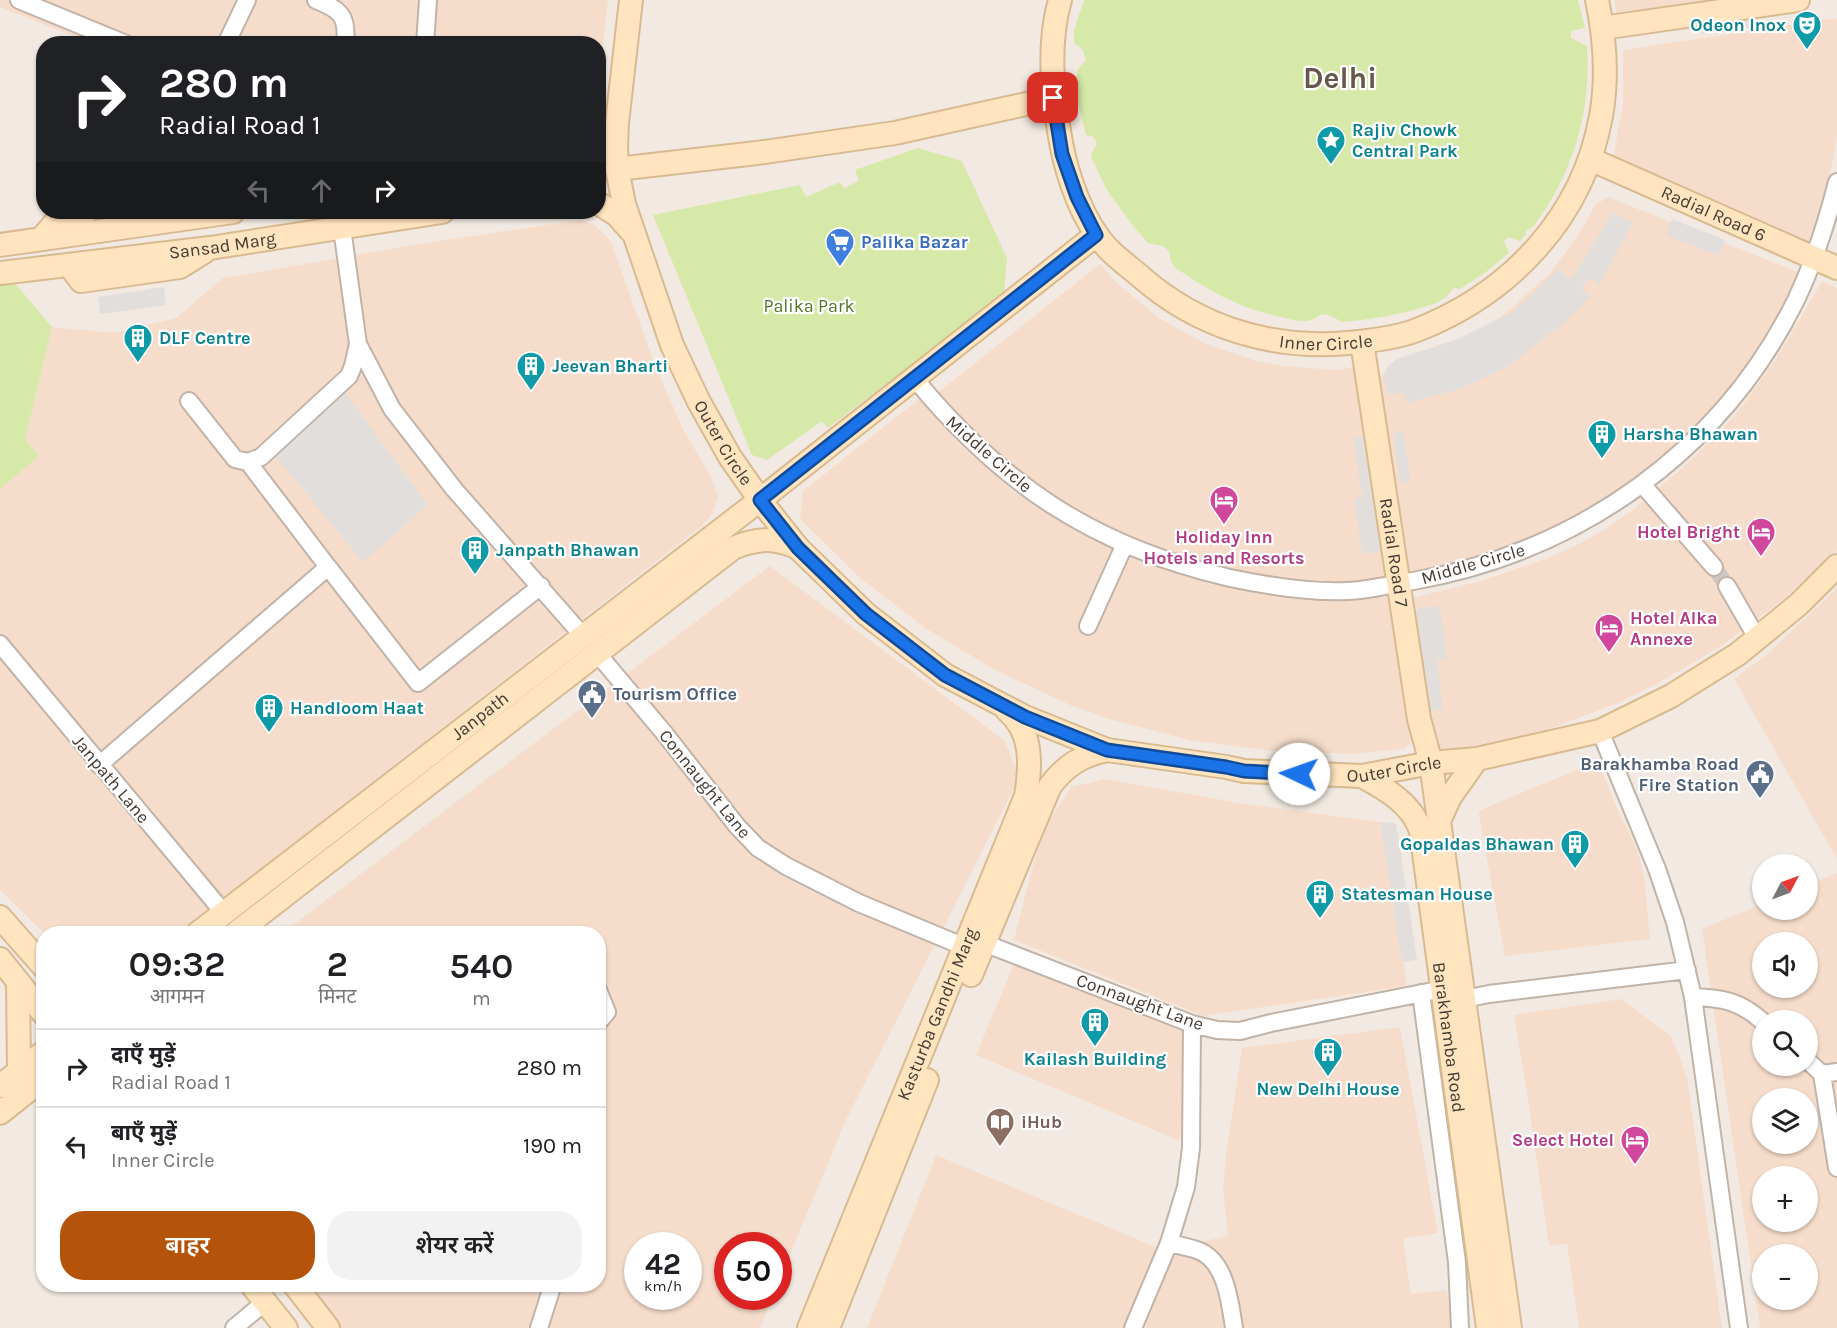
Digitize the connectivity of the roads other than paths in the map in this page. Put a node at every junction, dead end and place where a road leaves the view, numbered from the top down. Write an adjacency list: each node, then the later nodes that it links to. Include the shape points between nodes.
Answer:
1 (19, 0): 10 (street)
2 (247, 0): 11 (street)
3 (316, 0): 12 (street, via 342,16)
4 (428, 0): 13 (street)
5 (632, 0): 15 (main road, Outer Circle)
6 (1060, 0): 14 (main road, Inner Circle, via 1052,63)
7 (1597, 0): 9 (main road, Inner Circle)
8 (1798, 0): 9 (main road)
9 (1602, 28): 17 (main road, Inner Circle, via 1604,95)
10 (107, 36)
11 (230, 36)
12 (346, 36)
13 (426, 36)
14 (1053, 98): 18 (main road, via 895,133); 25 (main road, Inner Circle, via 1062,154)
15 (620, 100): 16 (main road); 18 (main road, Outer Circle)
16 (606, 129)
17 (1590, 159): 29 (main road, Radial Road 6); 32 (main road, Inner Circle, via 1550,234 1516,271 1476,301 1416,331)
18 (617, 169): 26 (main road, Outer Circle)
19 (1837, 182): 29 (street, Middle Circle)
20 (606, 208): 26 (main road)
21 (58, 219): 27 (main road)
22 (147, 219): 27 (main road, Sansad Marg)
23 (398, 219): 24 (main road, Sansad Marg)
24 (342, 228): 31 (main road, Sansad Marg, via 210,248 180,267 81,281 69,265); 33 (street)
25 (1096, 235): 32 (main road, Inner Circle, via 1161,295 1219,325 1281,343); 34 (main road, Janpath)
26 (636, 237): 38 (main road, Outer Circle, via 672,345 694,393)
27 (40, 239): 28 (main road, Sansad Marg)
28 (0, 244)
29 (1814, 258): 30 (main road, Radial Road 6); 37 (street, Middle Circle, via 1796,300 1748,379 1686,447)
30 (1837, 268)
31 (0, 273)
32 (1362, 342): 44 (main road, Radial Road 7)
33 (358, 344): 36 (street, via 349,376 261,456); 45 (street, Connaught Lane, via 392,409 454,489)
34 (915, 379): 38 (main road, Janpath); 39 (street, Middle Circle, via 976,447 1011,477 1048,504)
35 (189, 401): 36 (street, via 235,459)
36 (248, 462): 41 (street)
37 (1642, 484): 42 (street); 44 (street, Middle Circle, via 1574,528 1532,547 1452,574)
38 (760, 500): 40 (main road, Outer Circle); 50 (main road, Janpath)
39 (1125, 544): 44 (street, Middle Circle, via 1173,562 1260,584 1348,591); 47 (street)
40 (798, 548): 50 (main road, Janpath, via 766,539 733,548); 51 (main road, Outer Circle, via 874,620 945,675)
41 (328, 567): 45 (street, via 418,683); 56 (street)
42 (1714, 567)
43 (1834, 575): 48 (main road, Outer Circle)
44 (1399, 583): 55 (main road, Radial Road 7, via 1419,719)
45 (541, 586): 50 (street, Connaught Lane)
46 (1727, 586): 48 (street)
47 (1088, 626)
48 (1757, 638): 52 (main road, Outer Circle, via 1671,696)
49 (0, 644): 56 (street, Janpath Lane)
50 (590, 645): 59 (main road, Janpath); 62 (main road, Janpath); 63 (street, Connaught Lane, via 758,848 859,903)
51 (999, 704): 53 (main road, Outer Circle); 63 (main road, Kasturba Gandhi Marg, via 1020,723 1026,737 1029,779)
52 (1600, 731): 54 (main road, Outer Circle); 66 (street, via 1657,869)
53 (1107, 750): 57 (main road, Outer Circle, via 1244,771); 63 (main road, Kasturba Gandhi Marg, via 1078,759 1050,786)
54 (1477, 759): 55 (main road, Outer Circle); 58 (main road, via 1450,797)
55 (1431, 763): 57 (main road, Outer Circle); 58 (main road, Radial Road 7)
56 (99, 765): 59 (street, Janpath Lane)
57 (1362, 776): 68 (main road, Barakhamba Road, via 1411,810 1419,824 1424,846)
58 (1439, 821): 70 (main road, Barakhamba Road)
59 (224, 913): 61 (main road, Janpath)
60 (0, 917): 65 (main road)
61 (207, 926)
62 (245, 926)
63 (975, 945): 73 (street, Connaught Lane); 92 (main road, Kasturba Gandhi Marg); 93 (main road, Kasturba Gandhi Marg)
64 (0, 959): 67 (main road)
65 (36, 959)
66 (1687, 970): 69 (street); 70 (street)
67 (18, 982): 71 (main road); 75 (main road)
68 (1432, 991): 73 (street, Connaught Lane, via 1240,1031); 81 (main road, Barakhamba Road); 82 (street)
69 (1693, 997): 72 (street, via 1720,998 1737,1003); 99 (street)
70 (1464, 999): 98 (main road, Barakhamba Road)
71 (36, 1004)
72 (1752, 1014)
73 (1192, 1024): 83 (street, via 1191,1148 1186,1187)
74 (36, 1058): 75 (main road)
75 (19, 1071): 79 (main road)
76 (1830, 1073): 80 (street)
77 (36, 1082): 79 (main road)
78 (36, 1096): 79 (main road)
79 (6, 1099)
80 (1837, 1168)
81 (1471, 1194): 82 (street); 97 (main road, Barakhamba Road)
82 (1447, 1198): 96 (street, via 1457,1262)
83 (1169, 1243): 94 (street); 95 (street, via 1199,1250 1217,1266 1227,1288)
84 (258, 1292): 87 (main road)
85 (300, 1292): 90 (main road)
86 (550, 1292): 91 (street)
87 (266, 1302): 88 (street); 89 (main road)
88 (234, 1328)
89 (286, 1328)
90 (328, 1328)
91 (539, 1328)
92 (809, 1328)
93 (828, 1328)
94 (1133, 1328)
95 (1234, 1328)
96 (1460, 1328)
97 (1488, 1328)
98 (1510, 1328)
99 (1739, 1328)

